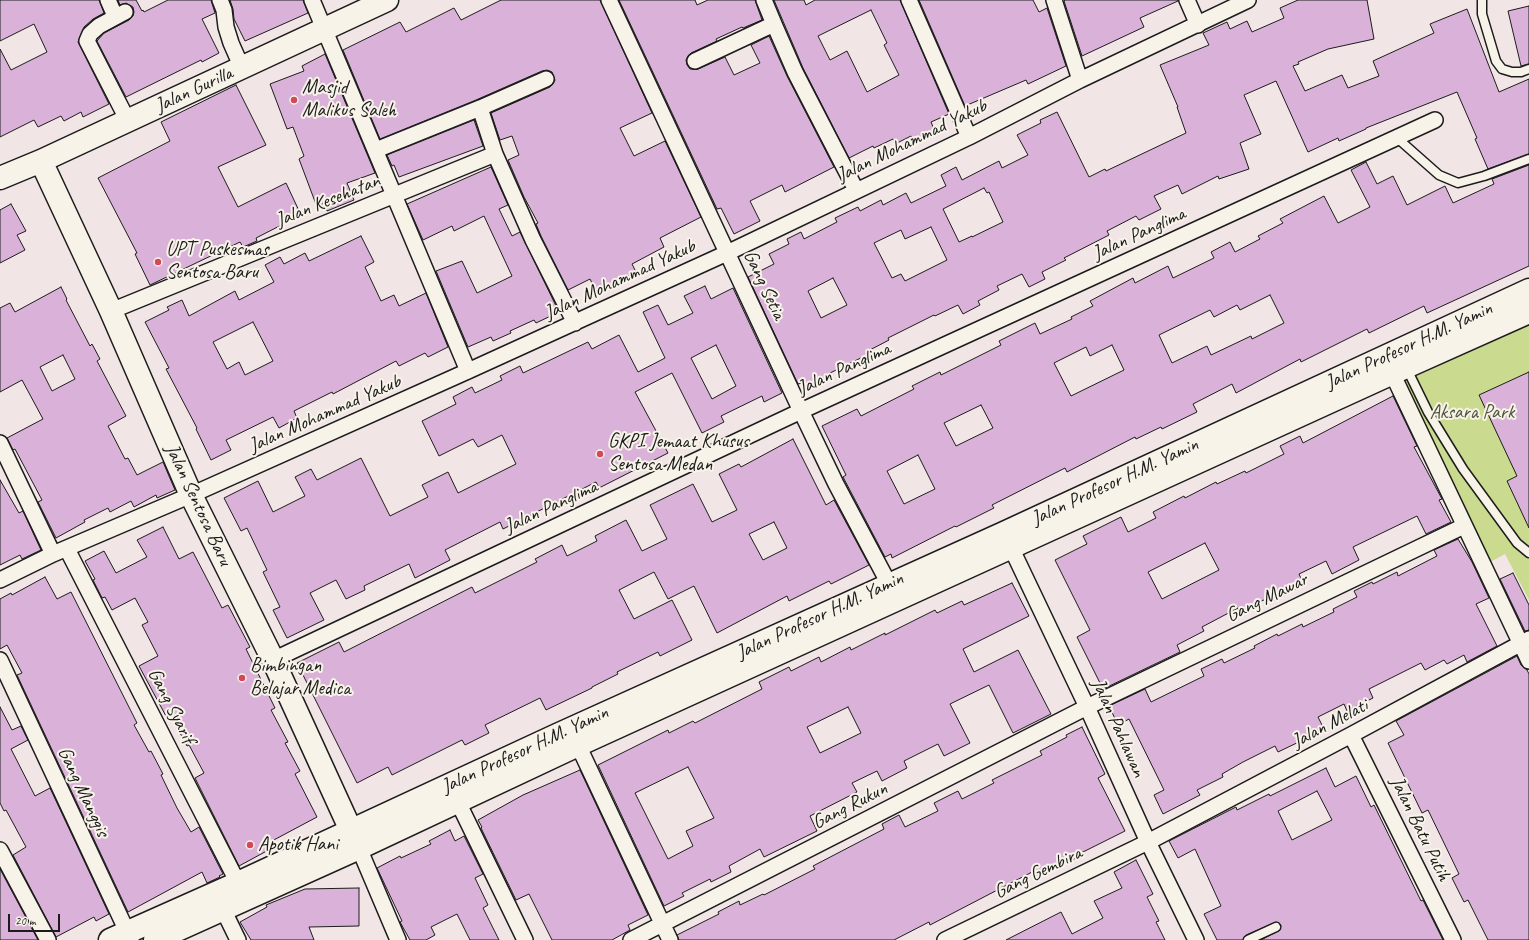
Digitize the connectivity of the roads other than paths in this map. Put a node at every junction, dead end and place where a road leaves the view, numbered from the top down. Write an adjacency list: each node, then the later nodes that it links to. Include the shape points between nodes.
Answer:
1 (108, 0): 22 (street, via 120,14 92,32 87,41)
2 (220, 0): 16 (street, via 231,43)
3 (312, 0): 14 (street)
4 (387, 0): 14 (main road, Jalan Gurilla)
5 (609, 0): 32 (street, Gang Setia)
6 (764, 0): 12 (street)
7 (909, 0): 23 (street)
8 (1054, 0): 19 (street)
9 (1187, 0): 13 (street)
10 (1248, 0): 13 (street, Jalan Mohammad Yakub)
11 (1482, 0): 17 (lane, via 1482,14 1496,61 1502,69 1512,72)
12 (774, 24): 15 (street); 30 (street, via 795,72)
13 (1198, 25): 19 (street, Jalan Mohammad Yakub)
14 (325, 29): 16 (main road, Jalan Gurilla); 25 (street)
15 (695, 61)
16 (242, 68): 22 (main road, Jalan Gurilla)
17 (1529, 69)
18 (546, 79): 20 (street)
19 (1080, 80): 23 (street, Jalan Mohammad Yakub)
20 (480, 108): 25 (street); 26 (street)
21 (1435, 120): 24 (street, Jalan Panglima)
22 (128, 121): 28 (main road, Jalan Gurilla)
23 (969, 137): 30 (street, Jalan Mohammad Yakub)
24 (1396, 137): 27 (lane, via 1439,175 1458,183); 39 (street, Jalan Panglima)
25 (376, 150): 31 (street)
26 (494, 154): 31 (street, Jalan Kesehatan); 36 (street, via 533,240)
27 (1529, 159)
28 (41, 161): 29 (main road, Jalan Gurilla); 34 (main road, Jalan Sentosa Baru)
29 (0, 178)
30 (856, 190): 32 (street, Jalan Mohammad Yakub)
31 (395, 195): 34 (street, Jalan Kesehatan); 38 (street)
32 (726, 253): 36 (street, Jalan Mohammad Yakub); 39 (street, Gang Setia)
33 (1529, 290): 43 (main road, Jalan Profesor H.M. Yamin)
34 (111, 311): 41 (main road, Jalan Sentosa Baru)
35 (1529, 312): 37 (main road, Jalan Profesor H.M. Yamin)
36 (575, 322): 38 (street, Jalan Mohammad Yakub)
37 (1399, 370): 42 (street); 43 (main road, Jalan Profesor H.M. Yamin); 45 (lane, via 1463,469 1517,543)
38 (468, 371): 41 (street, Jalan Mohammad Yakub)
39 (801, 411): 48 (street, Gang Setia); 51 (street, Jalan Panglima)
40 (0, 443): 46 (street)
41 (191, 496): 44 (street, Jalan Mohammad Yakub); 51 (main road, Jalan Sentosa Baru)
42 (1464, 526): 49 (street); 53 (street, Gang Mawar)
43 (1008, 540): 48 (main road, Jalan Profesor H.M. Yamin); 53 (street, Jalan Pahlawan); 55 (main road, Jalan Profesor H.M. Yamin)
44 (67, 548): 46 (street, Jalan Mohammad Yakub); 60 (street, Gang Syarif)
45 (1529, 553)
46 (53, 554): 47 (street, Jalan Mohammad Yakub)
47 (0, 580)
48 (889, 584): 55 (main road, Jalan Profesor H.M. Yamin)
49 (1525, 641): 52 (street); 54 (street, Jalan Melati)
50 (0, 660): 64 (street, Gang Manggis)
51 (273, 660): 57 (main road, Jalan Sentosa Baru)
52 (1529, 661)
53 (1087, 707): 58 (street, Jalan Pahlawan); 62 (street, Gang Rukun)
54 (1351, 736): 58 (street, Jalan Melati); 75 (street, Jalan Batu Putih)
55 (566, 744): 56 (main road, Jalan Profesor H.M. Yamin); 57 (main road, Jalan Profesor H.M. Yamin); 62 (street)
56 (458, 802): 57 (main road, Jalan Profesor H.M. Yamin); 69 (street)
57 (355, 839): 60 (main road, Jalan Profesor H.M. Yamin); 68 (street)
58 (1148, 842): 72 (street, Gang Gembira); 73 (street, Jalan Pahlawan)
59 (0, 850): 65 (street)
60 (241, 891): 61 (main road, Jalan Profesor H.M. Yamin)
61 (219, 901): 64 (main road, Jalan Profesor H.M. Yamin); 66 (main road, Jalan Profesor H.M. Yamin); 67 (street)
62 (663, 925): 70 (street, Gang Rukun); 71 (street)
63 (1276, 927): 74 (lane)
64 (123, 937)
65 (48, 940)
66 (155, 940)
67 (238, 940)
68 (398, 940)
69 (525, 940)
70 (631, 940)
71 (670, 940)
72 (946, 940)
73 (1196, 940)
74 (1248, 940)
75 (1453, 940)

